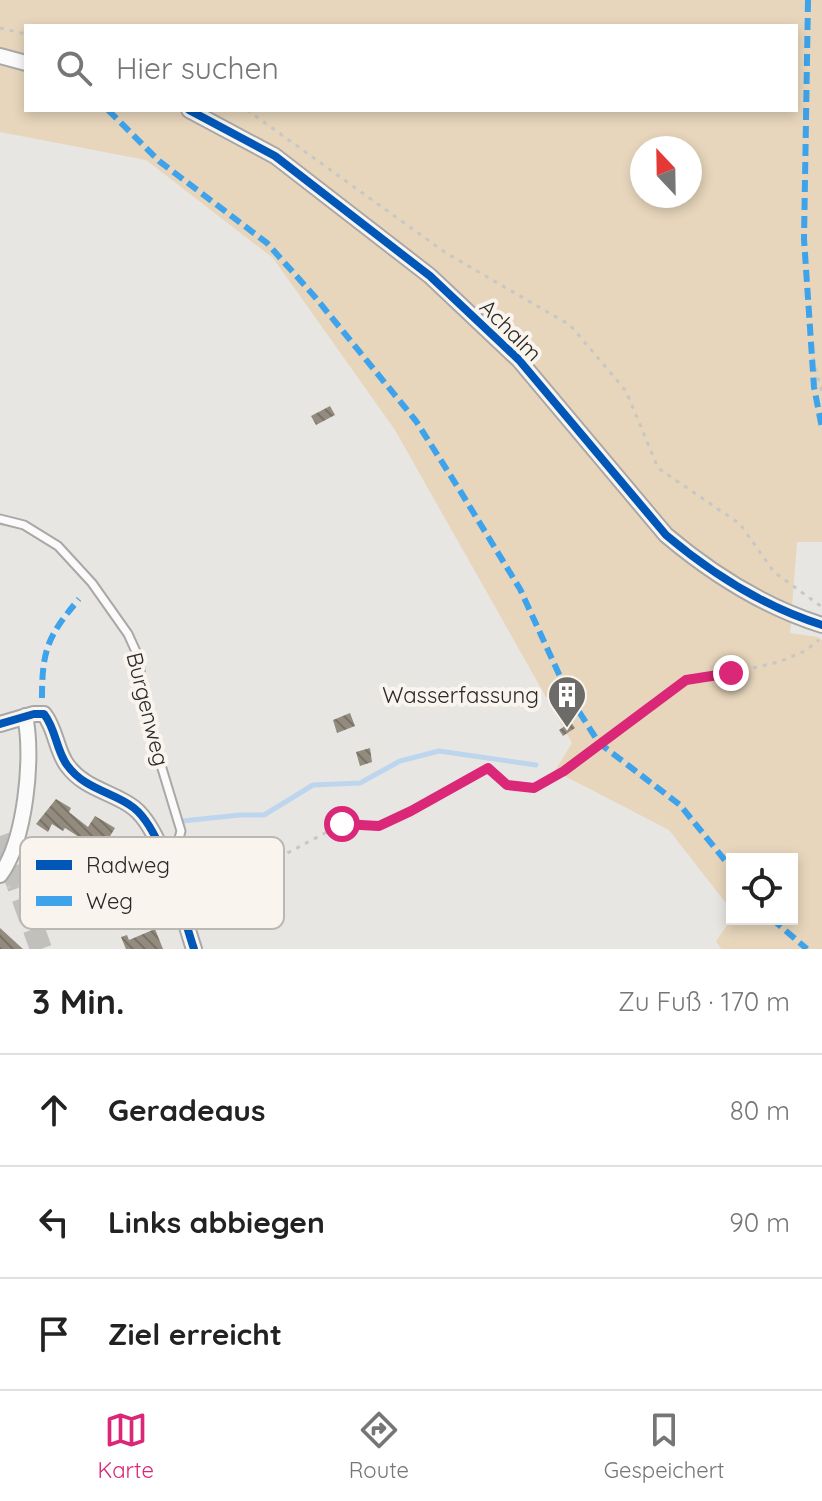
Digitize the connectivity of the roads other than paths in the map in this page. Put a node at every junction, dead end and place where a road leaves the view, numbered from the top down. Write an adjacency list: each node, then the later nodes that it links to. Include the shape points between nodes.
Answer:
1 (0, 56): 2 (street)
2 (24, 62)
3 (193, 112): 5 (street, Achalm, via 275,156 430,276 519,360 666,535 691,556 791,615)
4 (0, 519): 9 (lane, Burgenweg, via 24,525 58,546 92,583 133,645)
5 (822, 625)
6 (25, 716): 7 (street); 8 (street, via 44,714 66,764 100,792 133,808); 10 (street, via 27,783 16,841)
7 (0, 724)
8 (155, 837)
9 (179, 837)
10 (0, 875)
11 (187, 929): 12 (street)
12 (194, 949)

